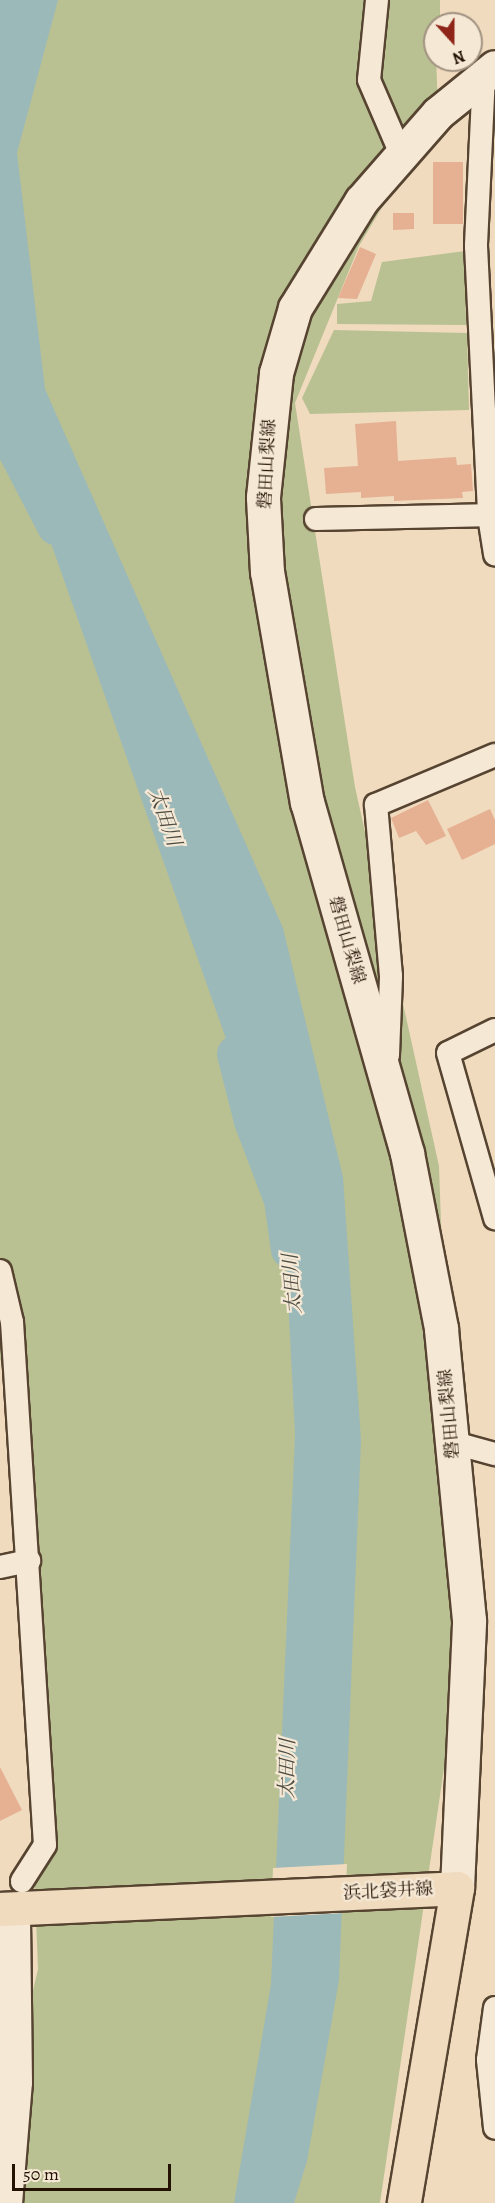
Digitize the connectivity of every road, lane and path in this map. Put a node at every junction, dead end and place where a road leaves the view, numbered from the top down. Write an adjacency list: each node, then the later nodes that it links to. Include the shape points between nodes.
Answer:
1 (378, 0): 3 (street, via 369,80)
2 (489, 71): 3 (main road, 磐田山梨線, via 438,113); 4 (street)
3 (401, 154): 11 (main road, 磐田山梨線, via 361,201 295,308 276,373 263,497 267,572 307,803)
4 (486, 193): 5 (street)
5 (489, 376): 6 (street)
6 (492, 515): 7 (street); 8 (street)
7 (316, 519)
8 (495, 555)
9 (495, 755): 11 (street, via 376,805 391,976)
10 (495, 1029): 12 (street, via 448,1053)
11 (389, 1084): 14 (main road, 磐田山梨線, via 441,1328)
12 (495, 1218)
13 (0, 1271): 16 (street, via 12,1322)
14 (451, 1442): 15 (street); 19 (main road, 磐田山梨線, via 469,1620)
15 (495, 1454)
16 (29, 1562): 17 (street); 18 (street, via 45,1845)
17 (0, 1567)
18 (22, 1881)
19 (457, 1888): 20 (main road, 浜北袋井線); 24 (main road, 浜北袋井線)
20 (6, 1910): 23 (main road, via 15,2082)
21 (495, 2008): 22 (street, via 488,2060)
22 (495, 2128)
23 (5, 2203)
24 (404, 2203)

